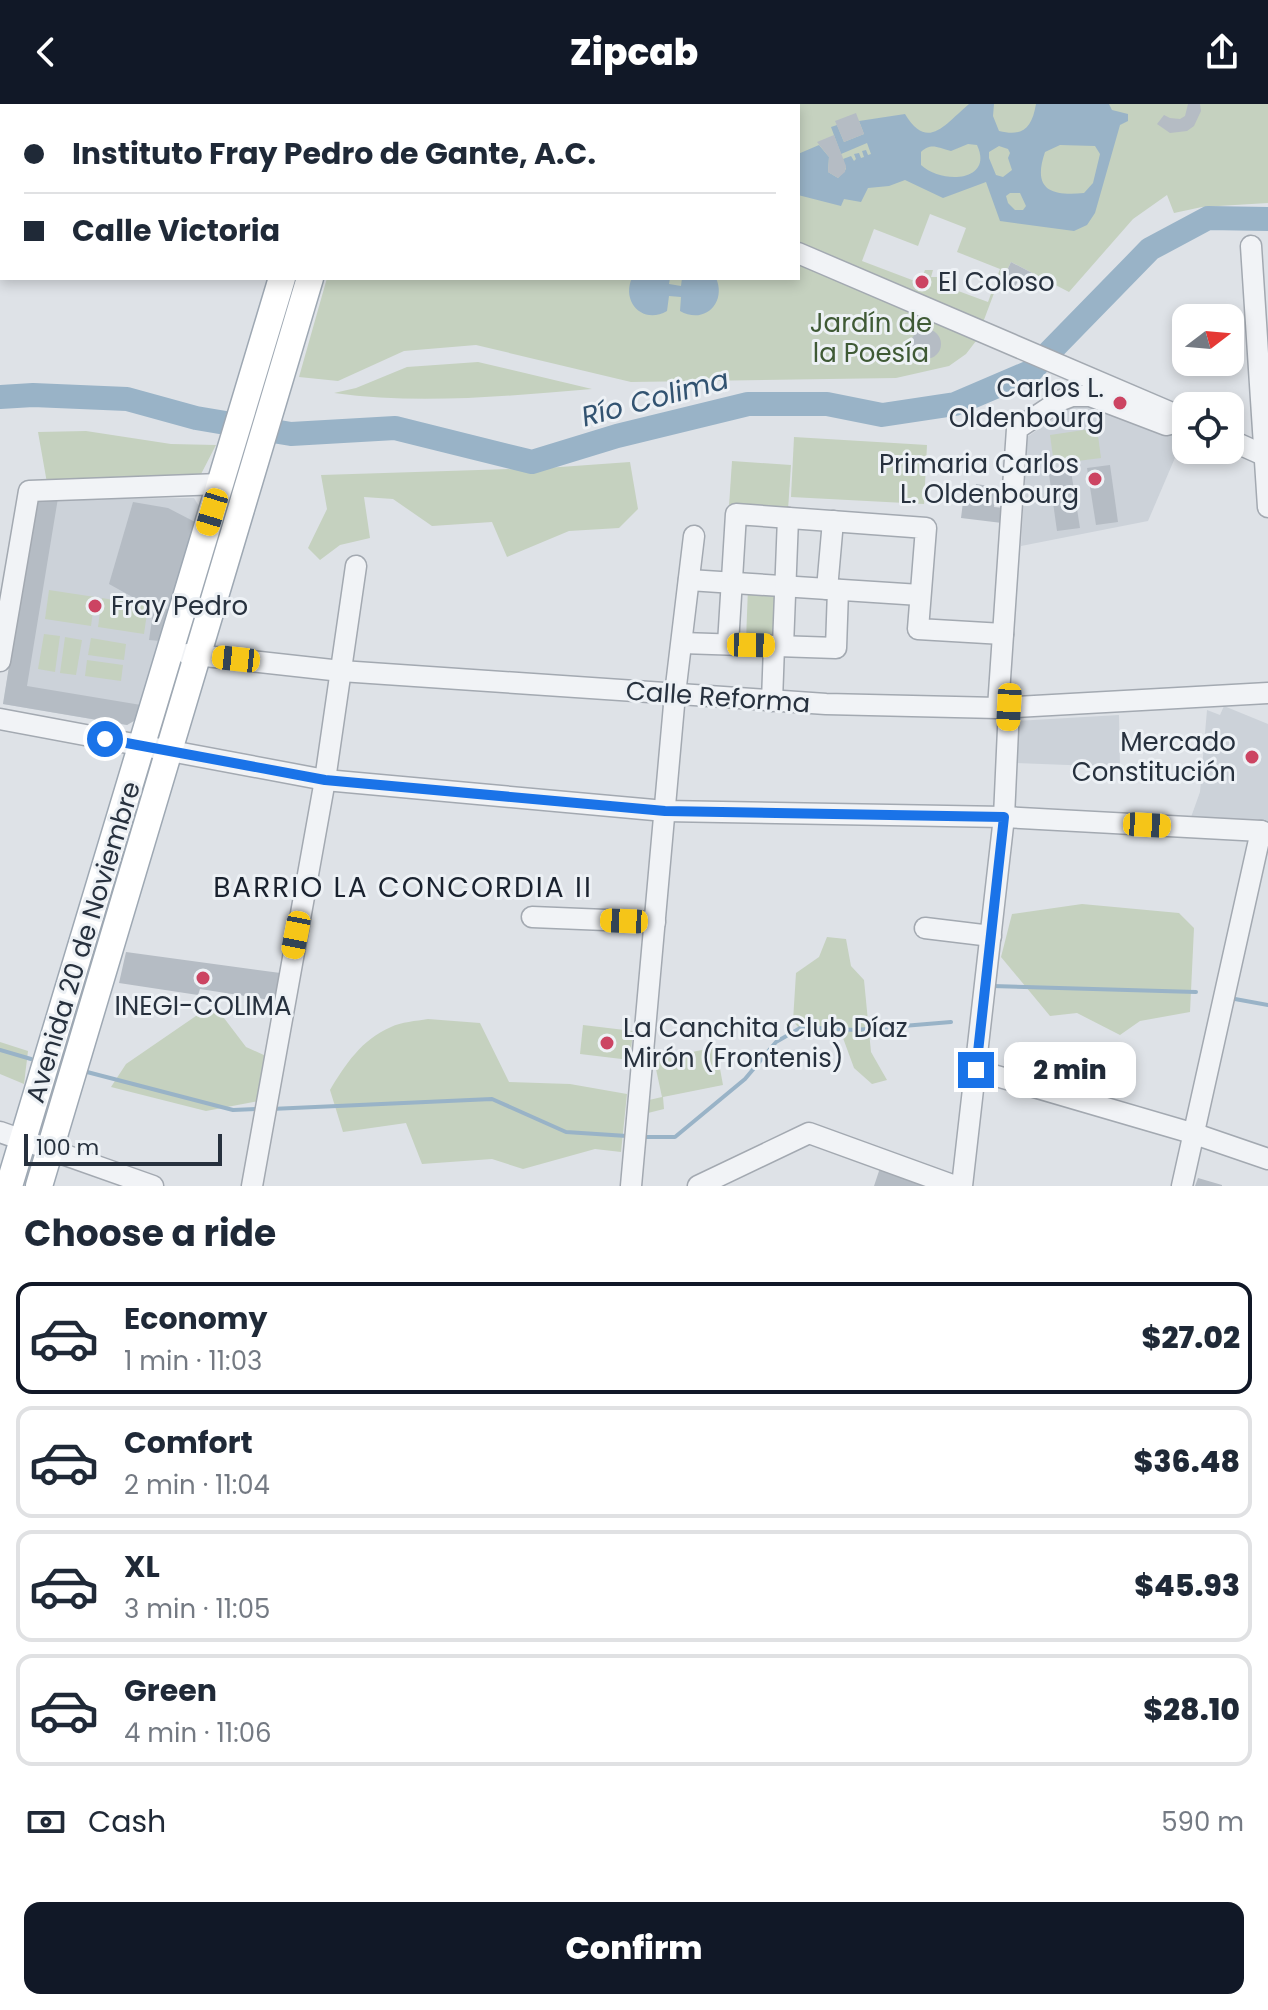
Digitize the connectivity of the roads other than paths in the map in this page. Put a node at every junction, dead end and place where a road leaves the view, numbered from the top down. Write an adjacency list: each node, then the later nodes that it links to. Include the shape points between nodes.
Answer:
1 (1251, 246): 3 (street)
2 (800, 254): 6 (street)
3 (1260, 273): 9 (street)
4 (281, 280): 10 (main road, Avenida 20 de Noviembre)
5 (309, 280): 26 (main road, Avenida 20 de Noviembre)
6 (1172, 414)
7 (1172, 424): 21 (street, via 1090,396 1072,396 1017,429)
8 (1244, 446): 9 (street)
9 (1266, 456): 11 (street)
10 (222, 478): 25 (main road, Avenida 20 de Noviembre); 27 (street, via 29,491)
11 (1268, 507)
12 (788, 518): 13 (street); 17 (street, via 736,514); 18 (street)
13 (833, 521): 19 (street); 20 (street, via 926,528)
14 (694, 536): 16 (street)
15 (356, 566): 28 (street)
16 (689, 580): 17 (street); 22 (street)
17 (732, 583): 18 (street); 23 (street)
18 (777, 586): 19 (street); 24 (street)
19 (833, 589): 20 (street); 24 (street, via 836,648)
20 (920, 595): 21 (street, via 918,629)
21 (1003, 634): 32 (street)
22 (682, 643): 23 (street); 30 (street)
23 (728, 644): 24 (street)
24 (778, 646): 31 (street)
25 (170, 652): 26 (street, Calle Reforma); 34 (main road, Avenida 20 de Noviembre)
26 (197, 655): 28 (street, Calle Reforma); 35 (main road, Avenida 20 de Noviembre)
27 (0, 661)
28 (341, 671): 30 (street, Calle Reforma); 36 (street)
29 (1268, 693): 32 (street, Calle Reforma)
30 (675, 694): 31 (street, Calle Reforma); 37 (street)
31 (772, 701): 32 (street, Calle Reforma)
32 (1003, 708): 38 (street)
33 (0, 719): 34 (street)
34 (142, 746): 35 (street); 46 (main road, Avenida 20 de Noviembre)
35 (168, 752): 36 (street); 47 (main road, Avenida 20 de Noviembre)
36 (325, 780): 37 (street); 52 (street)
37 (665, 811): 38 (street); 41 (street)
38 (1004, 817): 39 (street); 43 (street)
39 (1264, 832): 45 (street)
40 (532, 917): 41 (street)
41 (655, 922): 53 (street)
42 (925, 928): 43 (street)
43 (991, 936): 44 (street)
44 (976, 1070): 45 (street); 56 (street)
45 (1195, 1134): 48 (street); 57 (street)
46 (12, 1136): 47 (street); 49 (main road, Avenida 20 de Noviembre)
47 (50, 1150): 50 (main road, Avenida 20 de Noviembre); 51 (street)
48 (1268, 1159)
49 (9, 1186)
50 (39, 1186)
51 (153, 1186)
52 (252, 1186)
53 (631, 1186)
54 (698, 1186): 55 (street, via 809,1133)
55 (955, 1186)
56 (962, 1186)
57 (1182, 1186)

